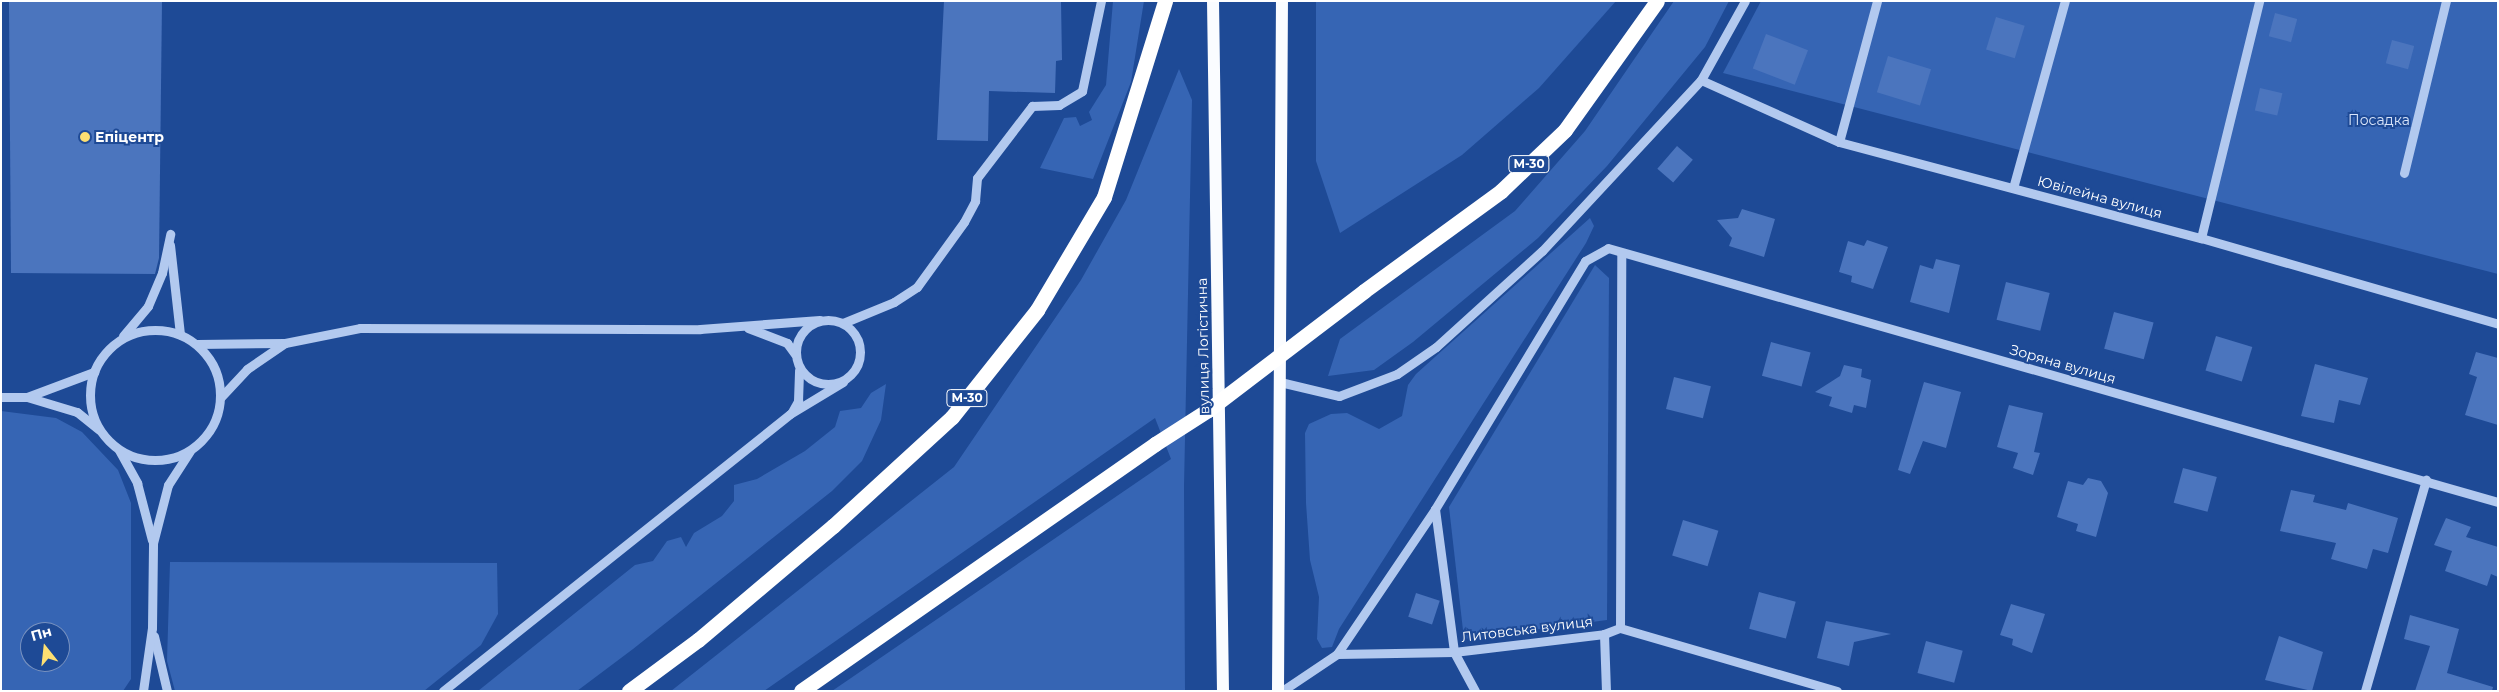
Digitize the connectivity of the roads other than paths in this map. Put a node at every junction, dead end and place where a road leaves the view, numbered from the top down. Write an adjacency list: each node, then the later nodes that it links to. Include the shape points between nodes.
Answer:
1 (1101, 1): 18 (street, via 1082,91 1060,105 1032,106 977,178 975,201 964,222 917,287 894,302)
2 (1165, 1): 49 (highway, М-30, via 1104,197 1037,310 952,417 825,532 698,640)
3 (1213, 1): 51 (main road, вулиця Логістична)
4 (1282, 1): 29 (main road)
5 (1657, 1): 50 (highway, М-30, bridge, via 1565,130 1501,191 1208,410)
6 (1745, 1): 11 (street)
7 (1877, 1): 12 (street)
8 (2065, 1): 14 (street)
9 (2259, 1): 15 (street)
10 (2446, 1): 13 (street)
11 (1701, 80): 12 (street, Ювілейна вулиця); 29 (street, via 1542,251 1436,347 1397,374 1339,396)
12 (1840, 142): 14 (street, Ювілейна вулиця)
13 (2404, 173)
14 (2013, 188): 15 (street, Ювілейна вулиця)
15 (2200, 238): 19 (street, Ювілейна вулиця)
16 (1621, 254): 37 (street, Зоряна вулиця); 39 (street, Зоряна вулиця, via 1608,248 1585,261); 42 (street)
17 (820, 320): 18 (street); 20 (street); 25 (street, via 802,333)
18 (843, 323): 28 (street, via 857,337 861,357 851,376)
19 (2498, 324)
20 (746, 328): 23 (street, via 360,328); 25 (street, via 787,344)
21 (180, 334): 22 (street, via 160,330 140,332); 22 (street, via 170,234 162,273 148,306); 24 (street)
22 (120, 340): 27 (street, via 104,354)
23 (285, 343): 24 (street); 32 (street, via 247,369)
24 (197, 344): 32 (street, via 210,359)
25 (796, 354): 26 (street)
26 (798, 365): 28 (street, via 812,381 822,384); 33 (street, via 801,388)
27 (94, 372): 31 (street); 34 (street, via 90,393 93,414)
28 (843, 382): 33 (street)
29 (1280, 382): 52 (main road)
30 (1, 397): 31 (street)
31 (27, 397): 34 (street, via 78,412)
32 (221, 397): 36 (street, via 208,434)
33 (790, 414): 48 (street)
34 (102, 432): 35 (street)
35 (117, 447): 36 (street, via 135,457 156,460 176,457); 40 (street, via 137,483)
36 (194, 448): 40 (street, via 175,469 168,485)
37 (2426, 480): 38 (street, Зоряна вулиця); 57 (street)
38 (2498, 502)
39 (1435, 509): 44 (street); 45 (street)
40 (153, 543): 41 (street)
41 (152, 628): 46 (street); 47 (street)
42 (1620, 628): 43 (street, Литовська вулиця); 56 (street)
43 (1604, 634): 44 (street, Литовська вулиця); 55 (street)
44 (1454, 652): 45 (street, Литовська вулиця); 54 (street)
45 (1337, 654): 53 (street)
46 (143, 691)
47 (167, 691)
48 (443, 691)
49 (629, 691)
50 (801, 691)
51 (1223, 691)
52 (1278, 691)
53 (1282, 691)
54 (1475, 691)
55 (1606, 691)
56 (1836, 691)
57 (2365, 691)

